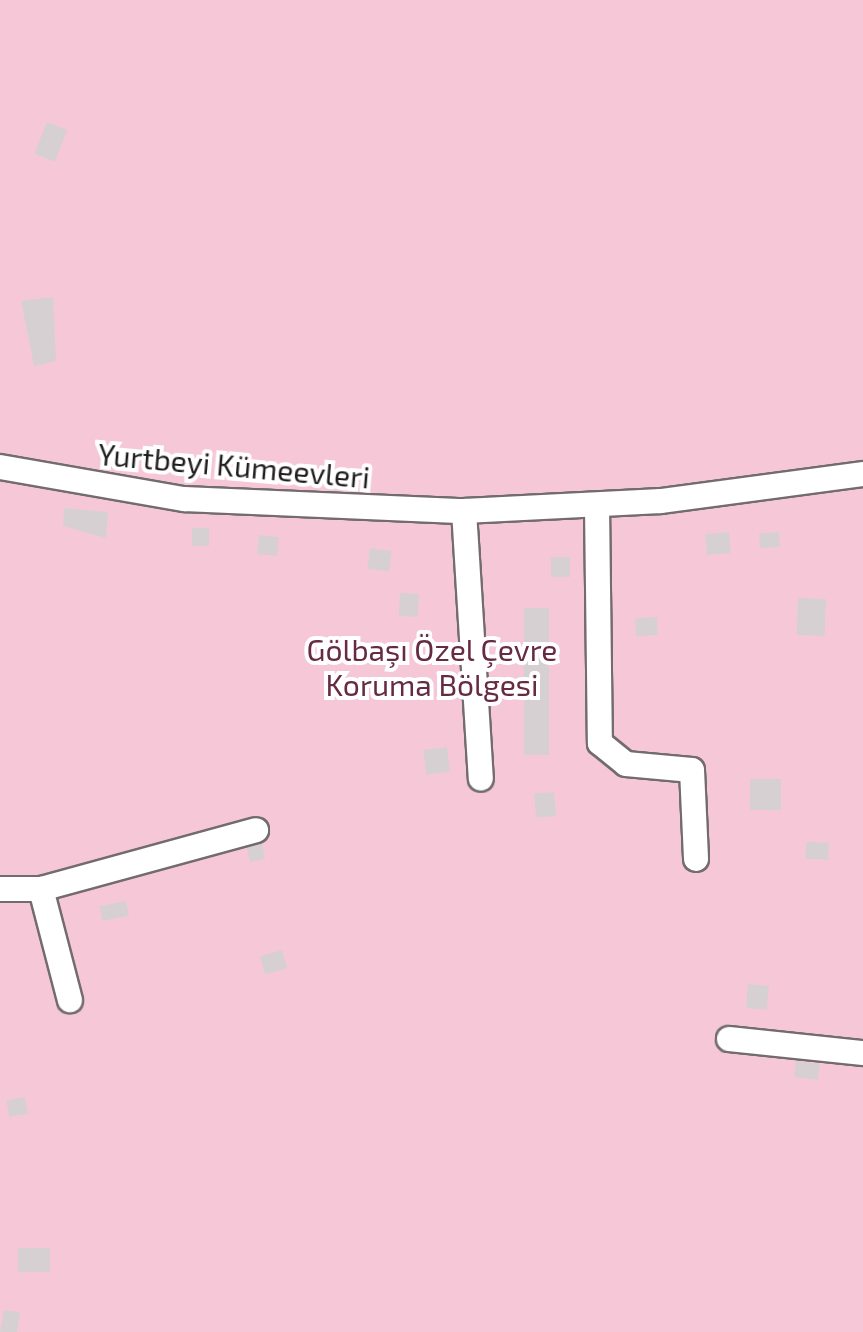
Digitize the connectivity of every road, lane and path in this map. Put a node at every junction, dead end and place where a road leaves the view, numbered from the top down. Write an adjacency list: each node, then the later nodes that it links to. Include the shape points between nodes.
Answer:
1 (0, 467): 4 (street, Yurtbeyi Kümeevleri, via 184,499)
2 (863, 474): 3 (street, Yurtbeyi Kümeevleri)
3 (597, 506): 4 (street, Yurtbeyi Kümeevleri); 7 (street, via 600,743 626,764 692,770)
4 (464, 511): 5 (street)
5 (481, 778)
6 (256, 830): 9 (street)
7 (696, 859)
8 (0, 889): 9 (street)
9 (41, 889): 10 (street)
10 (70, 1000)
11 (729, 1039): 12 (street)
12 (863, 1053)

